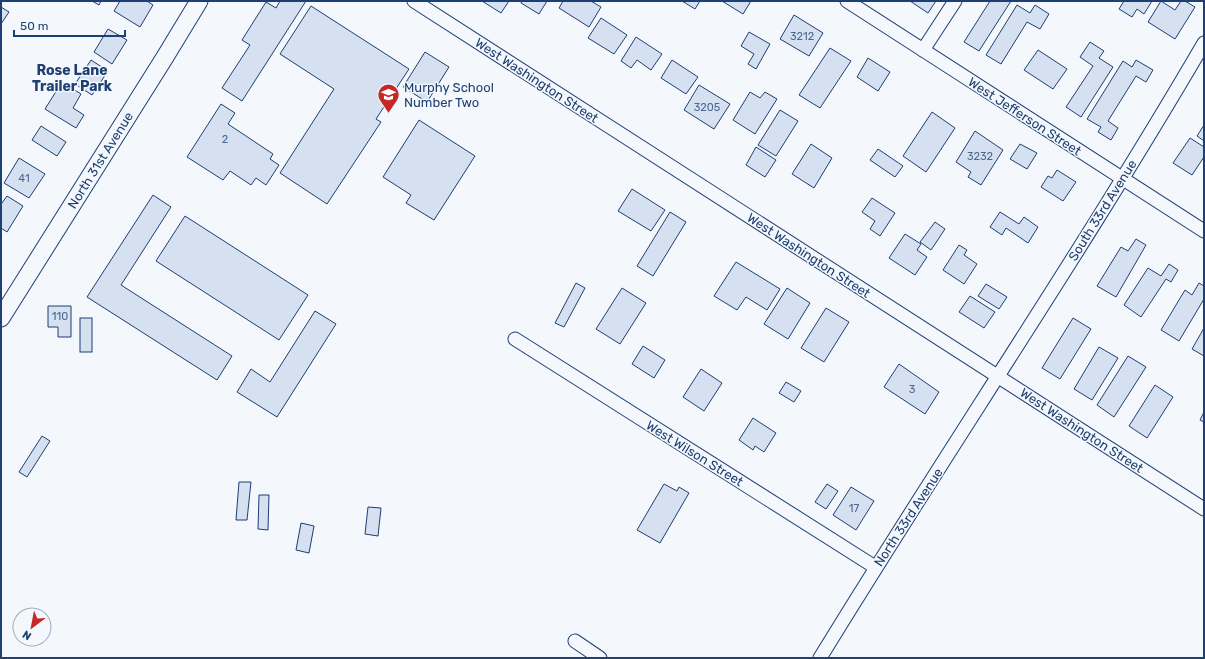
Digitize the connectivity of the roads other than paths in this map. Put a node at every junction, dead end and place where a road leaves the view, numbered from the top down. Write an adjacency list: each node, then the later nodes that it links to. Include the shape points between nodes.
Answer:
1 (199, 1): 9 (street, North 31st Avenue)
2 (414, 1): 11 (street, West Washington Street)
3 (847, 1): 6 (street, West Jefferson Street)
4 (955, 1): 6 (street)
5 (1204, 43): 7 (street, South 33rd Avenue)
6 (923, 50): 7 (street, West Jefferson Street)
7 (1122, 178): 8 (street, West Jefferson Street); 11 (street, South 33rd Avenue)
8 (1204, 232)
9 (1, 318)
10 (515, 339): 13 (street, West Wilson Street)
11 (998, 376): 12 (street, West Washington Street); 13 (street, North 33rd Avenue)
12 (1204, 509)
13 (875, 567): 16 (street, North 33rd Avenue)
14 (575, 642): 15 (street)
15 (600, 658)
16 (820, 658)

